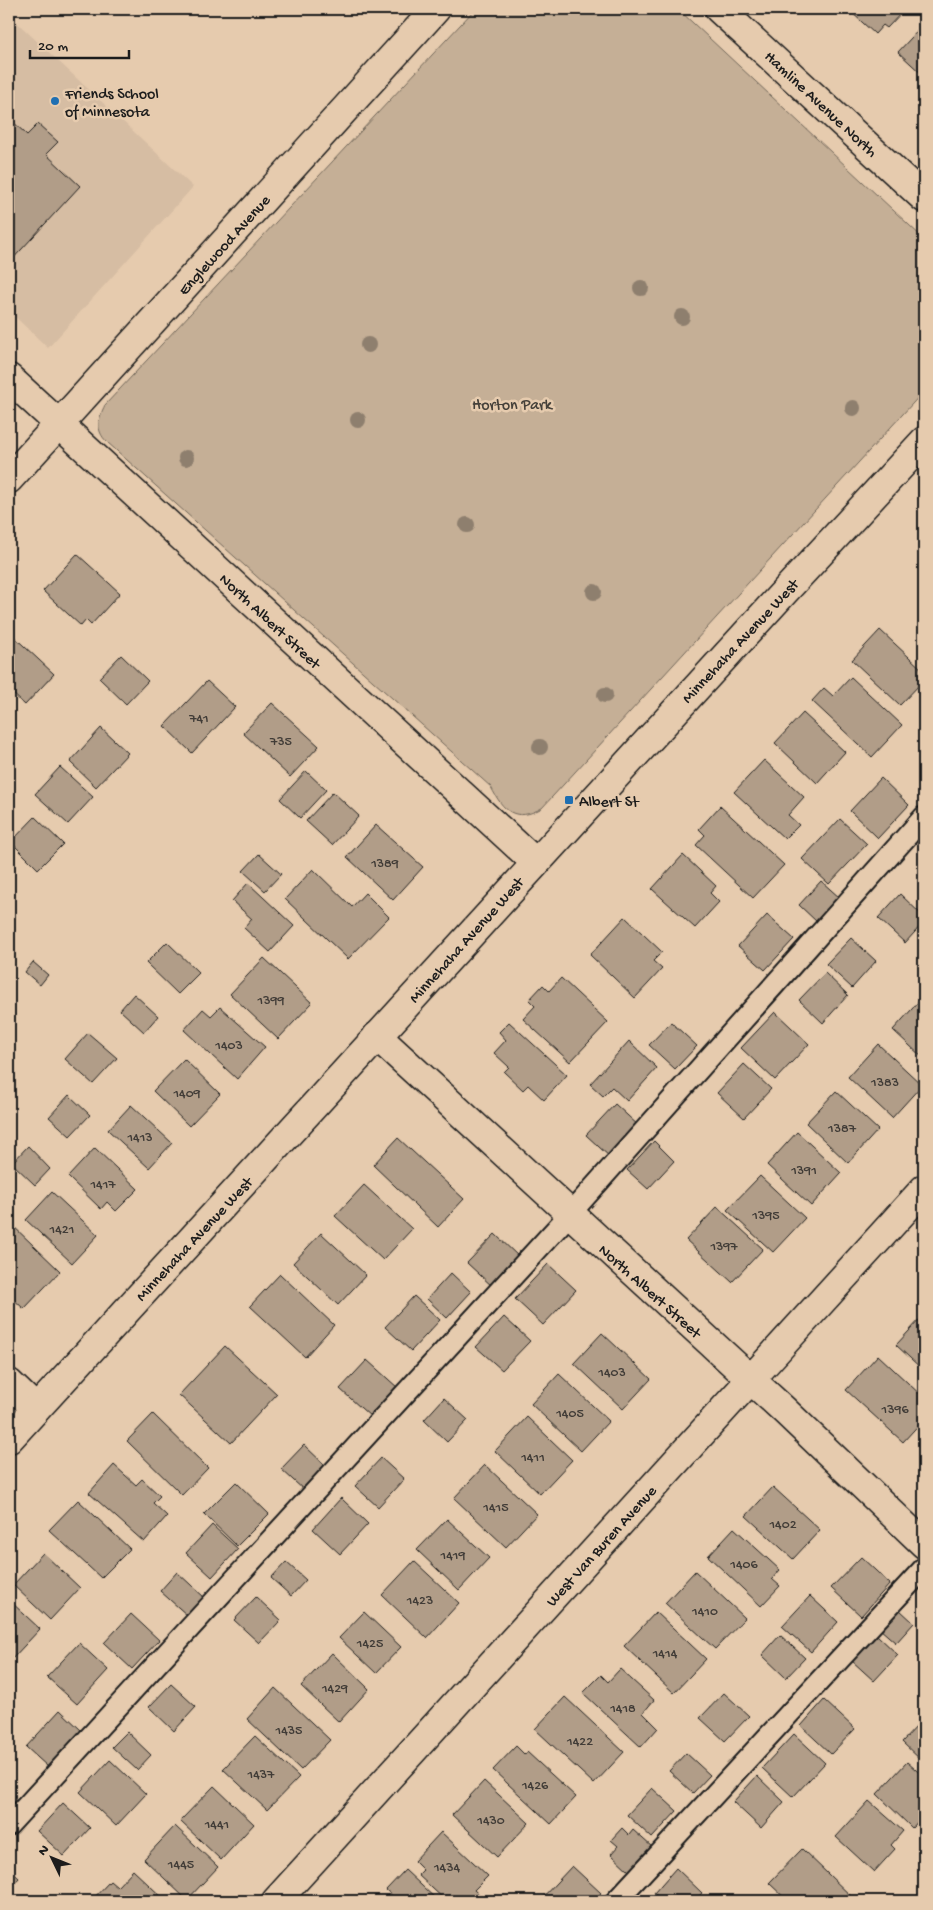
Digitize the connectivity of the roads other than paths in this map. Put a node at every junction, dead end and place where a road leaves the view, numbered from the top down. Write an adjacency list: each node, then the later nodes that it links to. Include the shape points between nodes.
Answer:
1 (436, 9): 5 (street, Englewood Avenue)
2 (719, 9): 3 (street, Hamline Avenue North)
3 (924, 198)
4 (9, 378): 5 (street, North Albert Street)
5 (58, 424): 7 (street, Englewood Avenue); 9 (street, North Albert Street)
6 (924, 441): 9 (street, Minnehaha Avenue West)
7 (9, 479)
8 (924, 818): 12 (lane)
9 (534, 861): 10 (street, Minnehaha Avenue West)
10 (377, 1036): 12 (street, North Albert Street); 15 (street, Minnehaha Avenue West)
11 (924, 1190): 13 (street, West Van Buren Avenue)
12 (569, 1215): 13 (street, North Albert Street); 19 (lane)
13 (750, 1380): 17 (street, North Albert Street); 20 (street, West Van Buren Avenue)
14 (9, 1383): 15 (street)
15 (36, 1409): 16 (street, Minnehaha Avenue West)
16 (9, 1439)
17 (924, 1544)
18 (924, 1568): 21 (lane)
19 (9, 1825)
20 (276, 1901)
21 (616, 1901)

